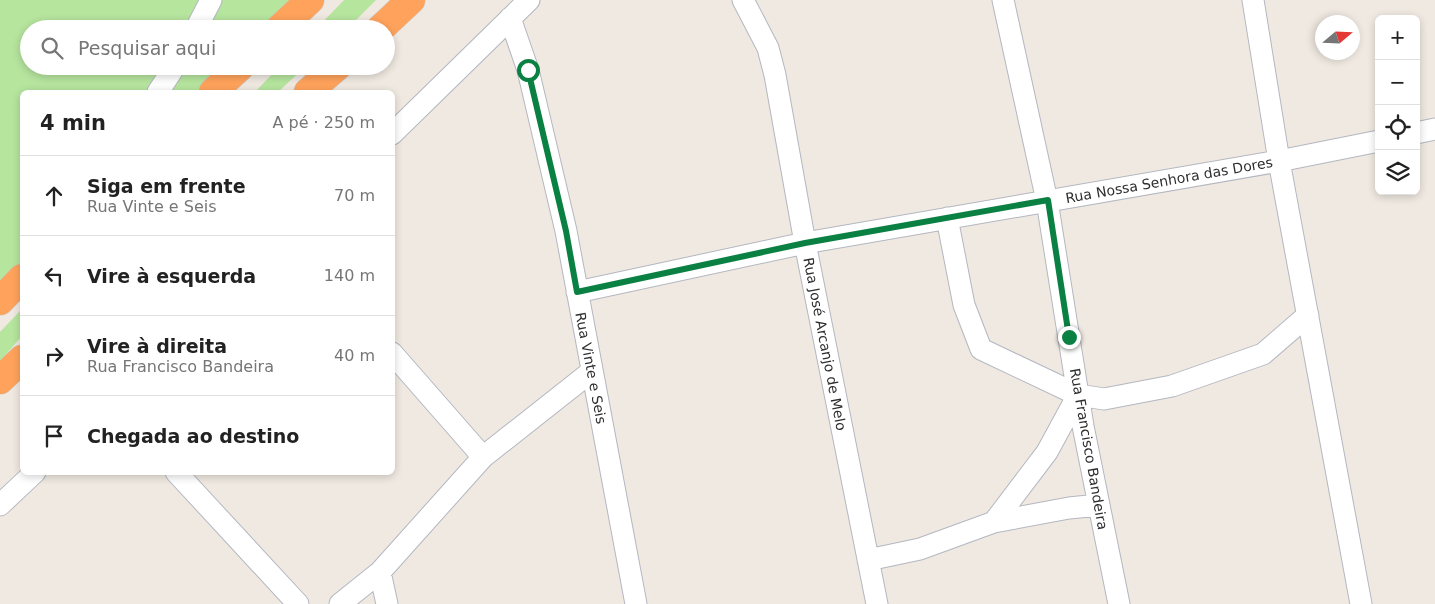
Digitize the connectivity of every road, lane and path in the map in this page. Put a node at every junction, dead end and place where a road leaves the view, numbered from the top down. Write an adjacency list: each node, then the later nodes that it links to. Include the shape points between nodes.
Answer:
1 (211, 0): 9 (street)
2 (411, 0): 11 (highway)
3 (529, 0): 8 (street)
4 (743, 0): 25 (street, Rua José Arcanjo de Melo, via 768,48 775,75)
5 (1003, 0): 23 (street, Rua Francisco Bandeira)
6 (1253, 0): 22 (street)
7 (304, 3): 10 (highway)
8 (510, 18): 19 (street); 27 (street, Rua Vinte e Seis, via 535,99)
9 (201, 20)
10 (288, 20)
11 (390, 20)
12 (169, 75): 15 (street)
13 (232, 75): 16 (highway)
14 (328, 75): 17 (highway)
15 (159, 90)
16 (216, 90)
17 (310, 90)
18 (1435, 129): 20 (street)
19 (395, 131)
20 (1420, 132)
21 (1375, 142): 22 (street, Rua Nossa Senhora das Dores)
22 (1279, 161): 23 (street, Rua Nossa Senhora das Dores); 29 (street)
23 (1048, 200): 24 (street, Rua Nossa Senhora das Dores); 34 (street, Rua Francisco Bandeira)
24 (947, 218): 25 (street, Rua Nossa Senhora das Dores); 34 (street, via 964,305 981,349)
25 (805, 243): 27 (street, Rua Nossa Senhora das Dores); 41 (street, Rua José Arcanjo de Melo)
26 (20, 280): 28 (highway)
27 (577, 292): 32 (street, Rua Vinte e Seis)
28 (0, 301)
29 (1308, 315): 34 (street, via 1263,354 1172,386 1104,398); 49 (street)
30 (395, 356): 35 (street)
31 (20, 361): 33 (highway)
32 (592, 371): 35 (street); 46 (street, Rua Vinte e Seis)
33 (0, 380)
34 (1078, 395): 39 (street, Rua Francisco Bandeira); 40 (street, via 1047,452)
35 (483, 457): 42 (street)
36 (31, 475): 38 (street)
37 (179, 475): 43 (street)
38 (0, 505)
39 (1099, 505): 40 (street); 48 (street, Rua Francisco Bandeira)
40 (994, 522): 41 (street, via 920,550)
41 (868, 560): 47 (street, Rua José Arcanjo de Melo)
42 (380, 572): 44 (street); 45 (street)
43 (298, 604)
44 (340, 604)
45 (387, 604)
46 (636, 604)
47 (877, 604)
48 (1119, 604)
49 (1361, 604)

